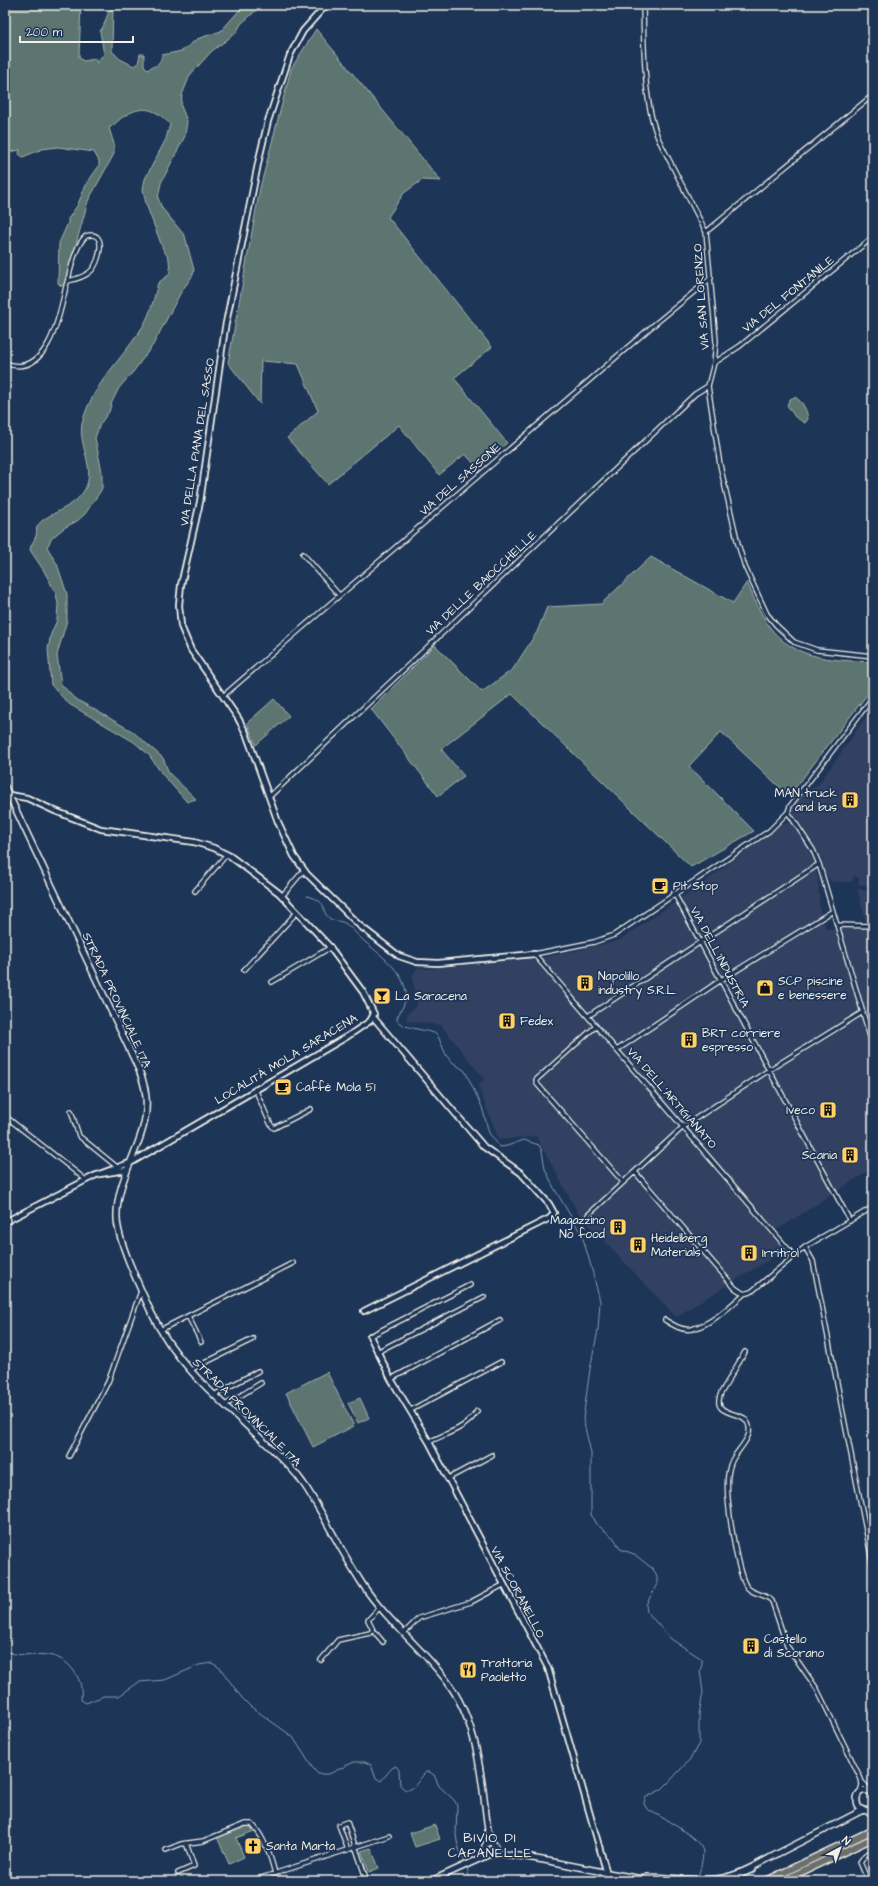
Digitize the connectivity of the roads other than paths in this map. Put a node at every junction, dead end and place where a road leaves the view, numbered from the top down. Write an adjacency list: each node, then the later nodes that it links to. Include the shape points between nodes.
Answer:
1 (326, 5): 14 (street, VIA DELLA PIANA DEL SASSO, via 307,25 296,42 284,69 267,127 229,306 200,502 181,585 180,616 183,634)
2 (643, 5): 4 (street, VIA SAN LORENZO, via 646,75 654,127)
3 (873, 95): 4 (street)
4 (706, 232): 6 (street, VIA SAN LORENZO)
5 (873, 237): 9 (street, VIA DEL FONTANILE, via 740,346)
6 (711, 278): 9 (street, VIA SAN LORENZO, via 716,341); 12 (street, VIA DEL SASSONE)
7 (68, 281): 7 (street, via 82,240 88,235 96,236 101,245 94,268 86,275); 8 (street, via 56,329 44,351 25,365 14,366)
8 (5, 363)
9 (714, 363): 10 (street, VIA SAN LORENZO)
10 (708, 386): 13 (street, VIA SAN LORENZO, via 720,465 740,550 767,614 783,633 799,645 823,651); 18 (street, VIA DELLE BAIOCCHELLE, via 695,394)
11 (304, 554): 12 (street)
12 (339, 595): 14 (street, VIA DEL SASSONE)
13 (873, 656)
14 (222, 696): 18 (street, VIA DELLA PIANA DEL SASSO, via 246,733)
15 (873, 697): 19 (street)
16 (5, 787): 17 (main road, STRADA PROVINCIALE 17A)
17 (9, 795): 20 (street, LOCALITÀ MOLA SARACENA, via 28,798 98,828 194,842); 48 (main road, STRADA PROVINCIALE 17A, via 142,1076 146,1114)
18 (269, 797): 22 (street, VIA DELLA PIANA DEL SASSO, via 286,841)
19 (788, 812): 21 (street); 24 (street, via 767,832)
20 (227, 854): 23 (street); 25 (street, LOCALITÀ MOLA SARACENA)
21 (820, 864): 26 (street); 30 (street)
22 (304, 870): 25 (street); 32 (street, VIA DELLA PIANA DEL SASSO, via 368,933 397,955 408,960 434,963)
23 (195, 891)
24 (674, 893): 30 (street, VIA DELL'INDUSTRIA); 32 (street, via 611,936)
25 (282, 896): 27 (street, LOCALITÀ MOLA SARACENA)
26 (833, 911): 28 (street); 34 (street)
27 (297, 912): 31 (street, LOCALITÀ MOLA SARACENA); 33 (street)
28 (837, 925): 29 (street); 36 (street)
29 (873, 926)
30 (700, 941): 34 (street, VIA DELL'INDUSTRIA); 37 (street)
31 (331, 947): 35 (street); 38 (street, LOCALITÀ MOLA SARACENA, via 367,998 373,1010)
32 (534, 954): 37 (street, VIA DELL'ARTIGIANATO)
33 (244, 970)
34 (722, 980): 41 (street); 42 (street, VIA DELL'INDUSTRIA)
35 (272, 982)
36 (863, 1012): 40 (street); 42 (street)
37 (588, 1016): 39 (street, VIA DELL'ARTIGIANATO)
38 (373, 1017): 43 (street, LOCALITÀ MOLA SARACENA, via 348,1036); 66 (street, via 483,1145 523,1174 554,1212 550,1218)
39 (596, 1026): 41 (street, VIA DELL'ARTIGIANATO); 54 (street, via 536,1080)
40 (873, 1048)
41 (617, 1050): 47 (street, VIA DELL'ARTIGIANATO)
42 (769, 1070): 47 (street); 57 (street, VIA DELL'INDUSTRIA)
43 (255, 1090): 44 (street, via 274,1128); 48 (street, LOCALITÀ MOLA SARACENA)
44 (311, 1109)
45 (71, 1112): 49 (street, via 79,1136)
46 (5, 1116): 53 (street)
47 (683, 1127): 51 (street); 60 (street, VIA DELL'ARTIGIANATO)
48 (129, 1163): 49 (street, LOCALITÀ MOLA SARACENA); 50 (main road, STRADA PROVINCIALE 17A)
49 (117, 1167): 52 (street, LOCALITÀ MOLA SARACENA)
50 (126, 1170): 52 (street); 63 (main road, STRADA PROVINCIALE 17A, via 118,1202 117,1225)
51 (635, 1172): 54 (street); 64 (street, via 735,1288)
52 (98, 1174): 53 (street, LOCALITÀ MOLA SARACENA)
53 (86, 1180): 58 (street, LOCALITÀ MOLA SARACENA)
54 (623, 1182): 56 (street)
55 (873, 1207): 57 (street)
56 (588, 1214)
57 (850, 1221): 59 (street)
58 (5, 1222)
59 (805, 1247): 60 (street); 89 (street, via 813,1261)
60 (794, 1256): 64 (street, via 751,1292)
61 (293, 1263): 67 (street)
62 (470, 1285): 71 (street)
63 (142, 1290): 70 (main road, STRADA PROVINCIALE 17A); 87 (street, via 108,1382)
64 (744, 1294): 69 (street, via 710,1321 691,1329 677,1327)
65 (484, 1297): 74 (street)
66 (364, 1311)
67 (188, 1316): 70 (street); 73 (street)
68 (500, 1320): 79 (street)
69 (665, 1320)
70 (160, 1330): 77 (main road, STRADA PROVINCIALE 17A)
71 (370, 1336): 74 (street, VIA SCORANELLO)
72 (253, 1339): 77 (street)
73 (201, 1342)
74 (378, 1352): 79 (street, VIA SCORANELLO)
75 (744, 1352): 96 (street, via 719,1399 721,1407 726,1412 743,1417 748,1424 747,1439 731,1462 727,1483 732,1529 744,1582 749,1589 766,1596 773,1603 787,1646 819,1692)
76 (501, 1362): 83 (street)
77 (190, 1370): 81 (main road, STRADA PROVINCIALE 17A)
78 (258, 1371): 81 (street)
79 (391, 1379): 83 (street, VIA SCORANELLO)
80 (261, 1383): 82 (street)
81 (214, 1395): 82 (main road, STRADA PROVINCIALE 17A)
82 (225, 1405): 91 (main road, STRADA PROVINCIALE 17A, via 288,1464 300,1479 360,1581)
83 (411, 1410): 85 (street, VIA SCORANELLO)
84 (477, 1411): 85 (street, via 465,1426)
85 (429, 1442): 88 (street, VIA SCORANELLO)
86 (492, 1455): 88 (street)
87 (69, 1456)
88 (447, 1479): 90 (street, VIA SCORANELLO)
89 (873, 1566)
90 (503, 1585): 93 (street, via 473,1601 419,1618); 120 (street, VIA SCORANELLO, via 550,1673)
91 (380, 1607): 92 (street, via 368,1621); 93 (main road, STRADA PROVINCIALE 17A)
92 (373, 1630): 94 (street); 95 (street, via 368,1634 338,1640)
93 (404, 1633): 103 (main road, STRADA PROVINCIALE 17A, via 446,1680 464,1710 477,1753)
94 (383, 1642)
95 (321, 1660)
96 (860, 1779): 97 (street); 98 (street)
97 (860, 1792): 98 (main road); 99 (main road)
98 (872, 1792)
99 (856, 1802): 100 (main road, via 859,1807); 102 (main road, via 855,1809)
100 (869, 1810): 101 (street); 102 (main road)
101 (873, 1816)
102 (849, 1817): 116 (main road)
103 (488, 1830): 108 (main road); 109 (main road)
104 (873, 1830): 127 (highway)
105 (389, 1836): 110 (street)
106 (873, 1838): 128 (highway)
107 (186, 1843): 111 (street); 118 (street, via 194,1866); 119 (street, via 203,1841 245,1824 252,1824 260,1835)
108 (494, 1845): 109 (main road); 114 (main road); 115 (main road)
109 (486, 1846): 114 (main road, via 486,1852); 117 (main road)
110 (355, 1847): 112 (street); 112 (street, via 346,1822 339,1825); 123 (street)
111 (166, 1850)
112 (348, 1850): 119 (street)
113 (873, 1851): 129 (street, via 860,1862)
114 (491, 1853): 115 (main road); 117 (main road)
115 (508, 1854): 120 (main road)
116 (776, 1854): 121 (main road, via 737,1873 720,1878 704,1880); 126 (main road, via 750,1872)
117 (474, 1860): 124 (main road)
118 (178, 1872)
119 (275, 1874): 122 (street)
120 (607, 1874): 121 (main road)
121 (626, 1877): 125 (main road)
122 (252, 1881)
123 (367, 1881)
124 (431, 1881)
125 (661, 1881)
126 (726, 1881)
127 (766, 1881)
128 (782, 1881)
129 (868, 1881)

